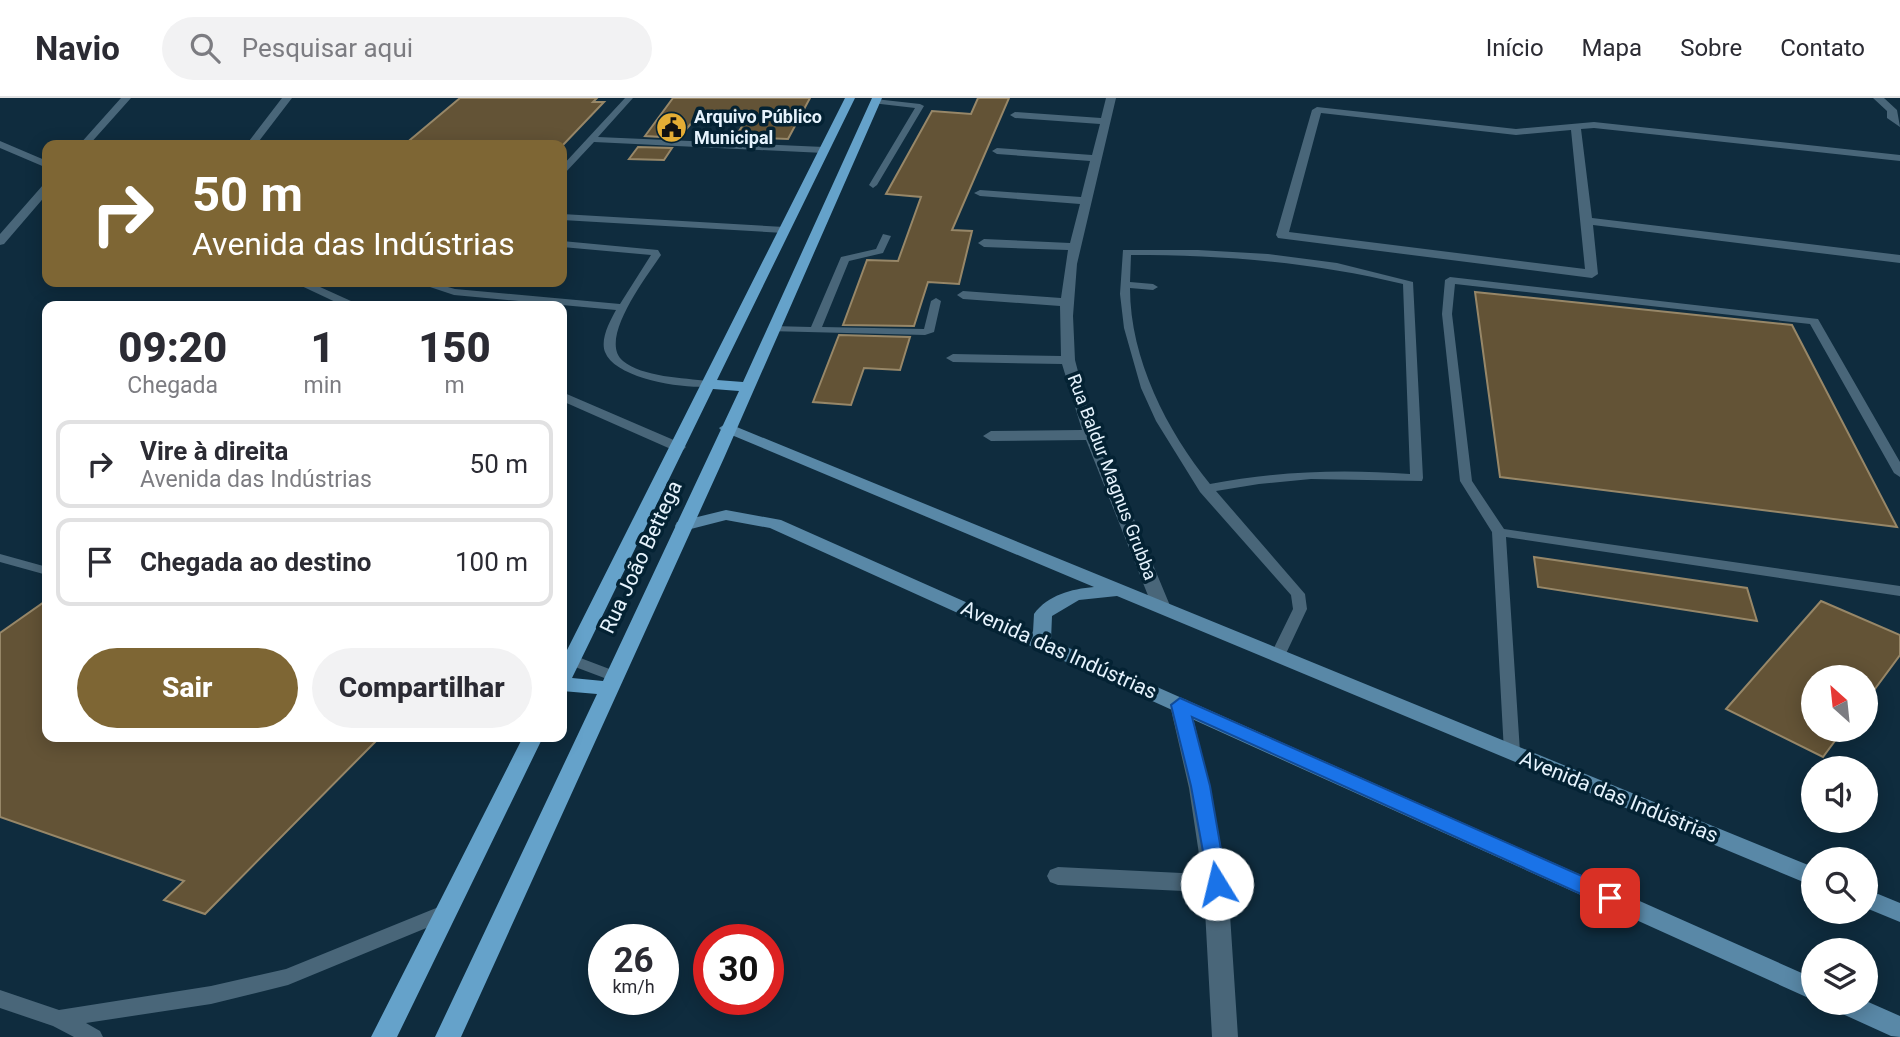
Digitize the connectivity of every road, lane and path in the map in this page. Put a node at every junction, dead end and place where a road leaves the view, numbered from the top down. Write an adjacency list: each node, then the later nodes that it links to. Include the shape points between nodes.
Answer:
1 (126, 98): 16 (street)
2 (287, 98): 17 (street)
3 (629, 98): 15 (lane)
4 (850, 98): 13 (main road, Rua João Bettega)
5 (1111, 98): 9 (street, Rua Baldur Magnus Grubba)
6 (1878, 98): 10 (street)
7 (876, 99): 11 (main road, Rua João Bettega); 25 (lane, via 920,106)
8 (1015, 115): 9 (street)
9 (1105, 121): 21 (street, Rua Baldur Magnus Grubba)
10 (1900, 124)
11 (864, 125): 13 (main road); 14 (main road, Rua João Bettega)
12 (1576, 127): 22 (street, via 1594,125); 30 (street); 30 (street, via 1516,132 1317,110 1282,235 1592,274)
13 (834, 130): 14 (main road); 19 (main road, Rua João Bettega)
14 (859, 136): 50 (main road, Rua João Bettega)
15 (591, 139): 19 (lane); 24 (lane)
16 (88, 140)
17 (255, 140)
18 (0, 144): 23 (street)
19 (824, 150): 32 (main road, Rua João Bettega)
20 (998, 151): 21 (street)
21 (1096, 158): 28 (street, Rua Baldur Magnus Grubba)
22 (1900, 158)
23 (42, 163)
24 (567, 165)
25 (873, 185)
26 (42, 192): 31 (street)
27 (980, 193): 28 (street)
28 (1086, 201): 37 (street, Rua Baldur Magnus Grubba)
29 (567, 217): 32 (lane)
30 (1586, 221): 38 (street)
31 (6, 226): 34 (street)
32 (784, 230): 54 (main road, Rua João Bettega)
33 (886, 236): 51 (lane, via 880,251 845,259)
34 (0, 241)
35 (984, 243): 37 (street)
36 (567, 244): 49 (lane, via 655,252)
37 (1074, 247): 48 (street, Rua Baldur Magnus Grubba)
38 (1900, 259)
39 (1125, 285): 42 (lane); 62 (lane, via 1127,323 1143,382 1172,440); 62 (lane, via 1126,252 1218,251 1352,267 1408,282 1416,478 1302,473)
40 (311, 287): 44 (street)
41 (437, 287): 45 (lane)
42 (1153, 287)
43 (964, 295): 48 (street)
44 (343, 301)
45 (554, 301)
46 (936, 301): 51 (lane, via 928,331)
47 (567, 302): 49 (lane)
48 (1066, 302): 53 (street, Rua Baldur Magnus Grubba)
49 (621, 307): 54 (lane, via 607,343 618,364 644,377)
50 (772, 329): 51 (lane); 55 (main road, Rua João Bettega)
51 (815, 330)
52 (953, 358): 53 (street)
53 (1068, 360): 58 (street, Rua Baldur Magnus Grubba)
54 (708, 384): 55 (main road); 60 (main road, Rua João Bettega)
55 (746, 387): 57 (main road, Rua João Bettega)
56 (567, 398): 60 (street)
57 (727, 428): 63 (main road, Rua João Bettega); 67 (main road, Avenida das Indústrias)
58 (1091, 435): 59 (street); 69 (street, Rua Baldur Magnus Grubba)
59 (991, 436)
60 (678, 447): 72 (main road, Rua João Bettega)
61 (1900, 473): 64 (lane, via 1814,321 1450,280 1447,314 1466,481)
62 (1205, 489): 71 (lane, via 1298,594 1300,609)
63 (683, 527): 70 (main road, Avenida das Indústrias, via 726,515 775,524); 75 (main road, Rua João Bettega)
64 (1499, 532): 68 (lane); 78 (lane)
65 (0, 558): 66 (lane)
66 (42, 570)
67 (1122, 591): 69 (main road, Avenida das Indústrias); 70 (main road, via 1088,592 1052,604 1043,614)
68 (1900, 591)
69 (1162, 608): 71 (main road, Avenida das Indústrias)
70 (1042, 643): 76 (main road, Avenida das Indústrias)
71 (1278, 656): 78 (main road, Avenida das Indústrias)
72 (567, 657)
73 (567, 660): 75 (lane)
74 (567, 682): 75 (main road)
75 (612, 682): 92 (main road, Rua João Bettega)
76 (1180, 705): 81 (street); 85 (main road, Avenida das Indústrias)
77 (531, 742): 83 (main road)
78 (1512, 752): 79 (main road, Avenida das Indústrias)
79 (1801, 872)
80 (1058, 877): 81 (street)
81 (1217, 884): 93 (street)
82 (1878, 903): 84 (main road)
83 (446, 912): 88 (lane, via 288,977 212,995); 91 (main road)
84 (1900, 913)
85 (1801, 984)
86 (0, 999): 88 (lane)
87 (1871, 1015): 89 (main road)
88 (59, 1019): 90 (lane)
89 (1900, 1028)
90 (93, 1037)
91 (384, 1037)
92 (448, 1037)
93 (1225, 1037)

